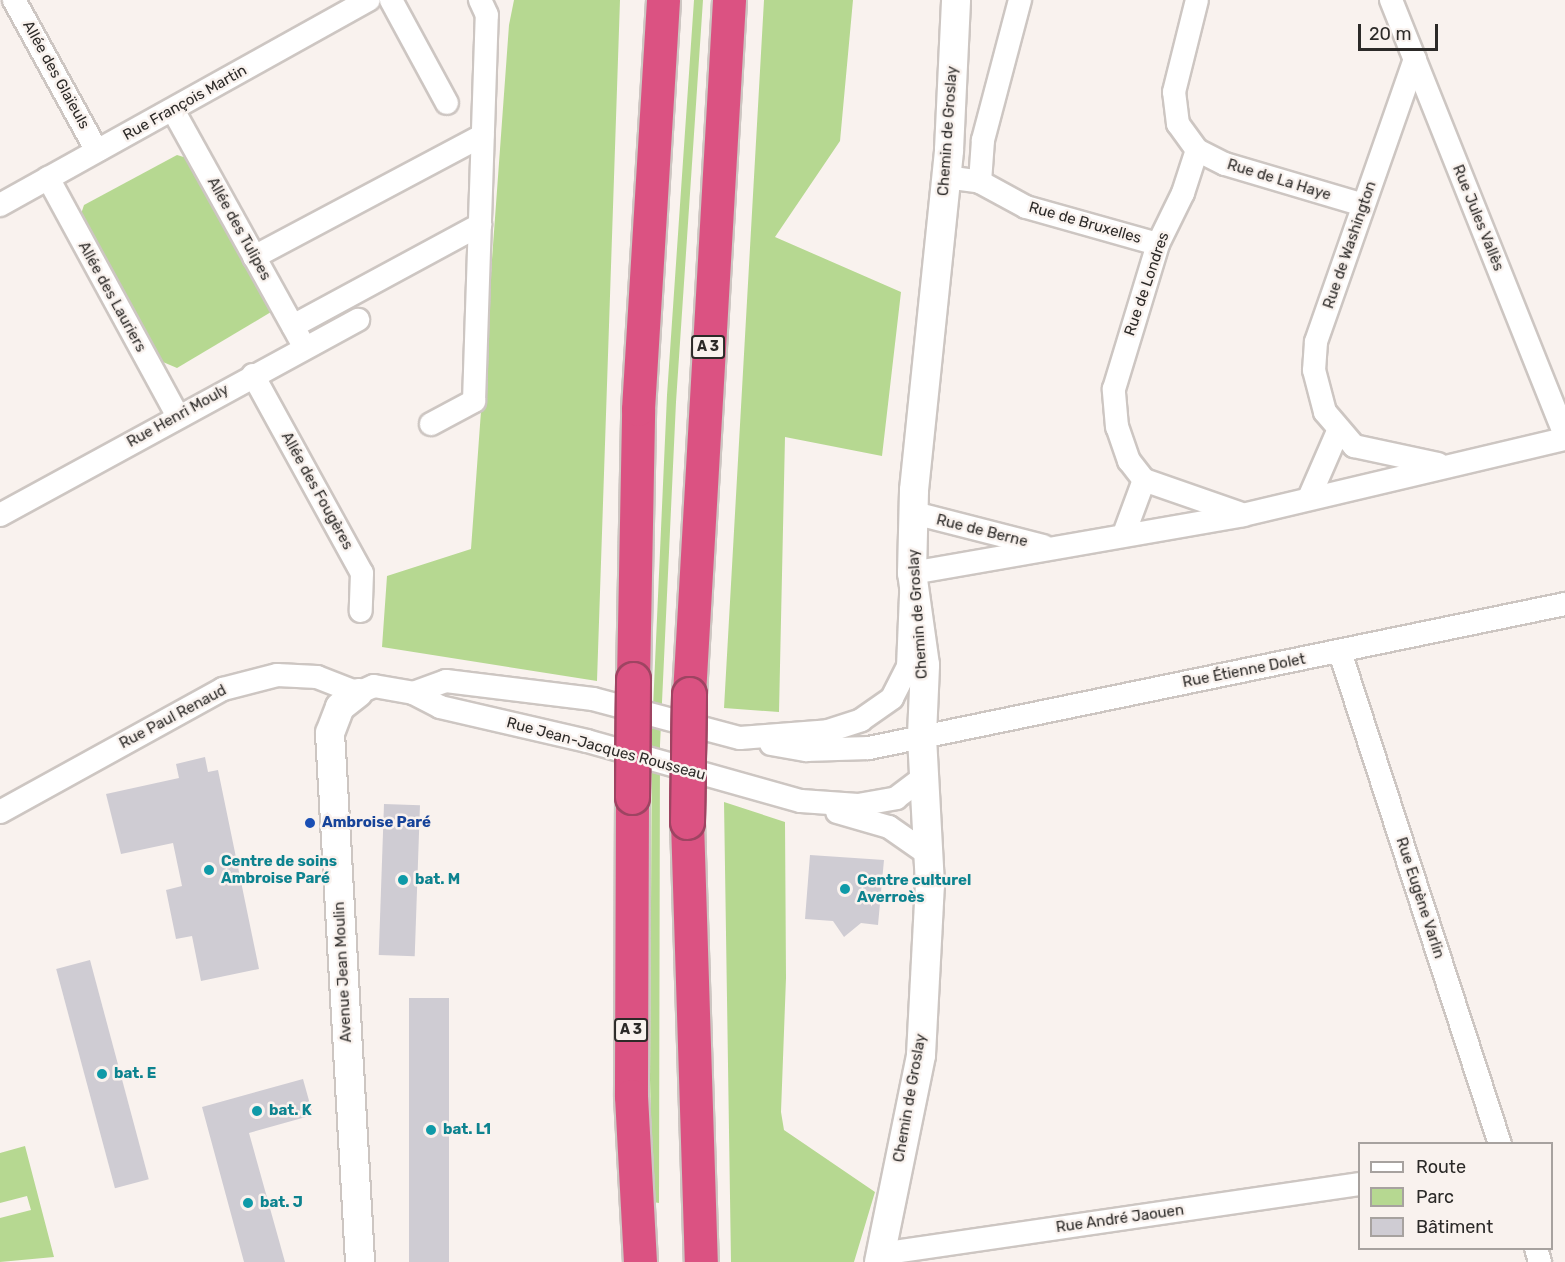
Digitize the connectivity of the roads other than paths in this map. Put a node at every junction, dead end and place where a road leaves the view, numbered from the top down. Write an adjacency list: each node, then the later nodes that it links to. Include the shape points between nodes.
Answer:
1 (14, 0): 16 (street, Allée des Glaïeuls)
2 (369, 0): 13 (street, Rue François Martin)
3 (391, 0): 12 (street)
4 (480, 0): 14 (street, via 487,15)
5 (663, 0): 57 (highway, A 3, bridge, via 638,409 633,679 631,1096)
6 (729, 0): 58 (highway, A 3, bridge, via 689,694 687,822)
7 (956, 0): 17 (street, Chemin de Groslay)
8 (1020, 0): 19 (street, via 983,140)
9 (1197, 0): 15 (street, via 1174,92 1178,124)
10 (1391, 0): 11 (street, Rue Jules Vallès)
11 (1415, 59): 21 (street, Rue de Washington); 32 (street, Rue Jules Vallès)
12 (447, 103)
13 (173, 110): 16 (street, Rue François Martin); 24 (street, Allée des Tulipes)
14 (483, 135): 22 (street); 24 (street)
15 (1197, 150): 21 (street, Rue de La Haye, via 1225,164); 23 (street, Rue de Londres, via 1183,193)
16 (97, 151): 18 (street, Rue François Martin)
17 (946, 177): 19 (street, Rue de Bruxelles); 36 (street, Chemin de Groslay)
18 (48, 178): 20 (street, Rue François Martin); 29 (street, Allée des Lauriers)
19 (980, 182): 23 (street, Rue de Bruxelles, via 1026,207)
20 (0, 205)
21 (1364, 205): 31 (street, Rue de Washington, via 1316,342 1314,370 1322,402)
22 (480, 225): 26 (street); 30 (street, via 474,401)
23 (1158, 244): 34 (street, Rue de Londres, via 1114,389 1117,427 1129,460)
24 (254, 257): 26 (street, Allée des Tulipes)
25 (358, 320): 27 (street, Rue Henri Mouly)
26 (293, 326): 27 (street, Allée des Tulipes)
27 (305, 348): 28 (street, Rue Henri Mouly)
28 (253, 375): 29 (street, Rue Henri Mouly); 43 (street, Allée des Fougères, via 362,573)
29 (177, 415): 37 (street, Rue Henri Mouly)
30 (431, 424)
31 (1339, 429): 33 (street, Rue de Washington, via 1354,446); 35 (street)
32 (1565, 437): 33 (street, Rue de Washington)
33 (1452, 466): 35 (street, Rue de Washington)
34 (1144, 480): 38 (street); 39 (street)
35 (1309, 498): 38 (street, Rue de Washington)
36 (914, 513): 40 (street, Rue de Berne); 41 (street, Chemin de Groslay)
37 (0, 515)
38 (1244, 515): 39 (street, Rue de Berne)
39 (1124, 534): 40 (street, Rue de Berne)
40 (1050, 548): 41 (street, Rue de Berne)
41 (912, 573): 47 (street, Chemin de Groslay, via 925,665); 48 (street, via 908,667 892,698 861,720 828,731)
42 (1565, 604): 44 (street, Rue Étienne Dolet)
43 (361, 611)
44 (1340, 652): 47 (street, Rue Étienne Dolet); 53 (street, Rue Eugène Varlin)
45 (358, 693): 46 (street, Rue Jean-Jacques Rousseau, via 374,686); 51 (street, Rue Paul Renaud, via 310,676 277,675 233,685); 56 (street, Avenue Jean Moulin, via 340,707 330,733)
46 (413, 693): 48 (street, via 446,681 568,695); 50 (street, Rue Jean-Jacques Rousseau, via 440,707 587,741)
47 (922, 735): 48 (street, via 869,748 806,750); 49 (street, Chemin de Groslay)
48 (740, 738)
49 (923, 778): 50 (street, Rue Jean-Jacques Rousseau, via 886,800 858,805); 52 (street, Chemin de Groslay)
50 (801, 801): 52 (street, Rue Jean-Jacques Rousseau, via 889,827)
51 (0, 812)
52 (929, 855): 55 (street, Chemin de Groslay, via 921,1055)
53 (1500, 1142)
54 (1358, 1184): 55 (street, Rue André Jaouen)
55 (880, 1258)
56 (360, 1262)
57 (640, 1262)
58 (701, 1262)

